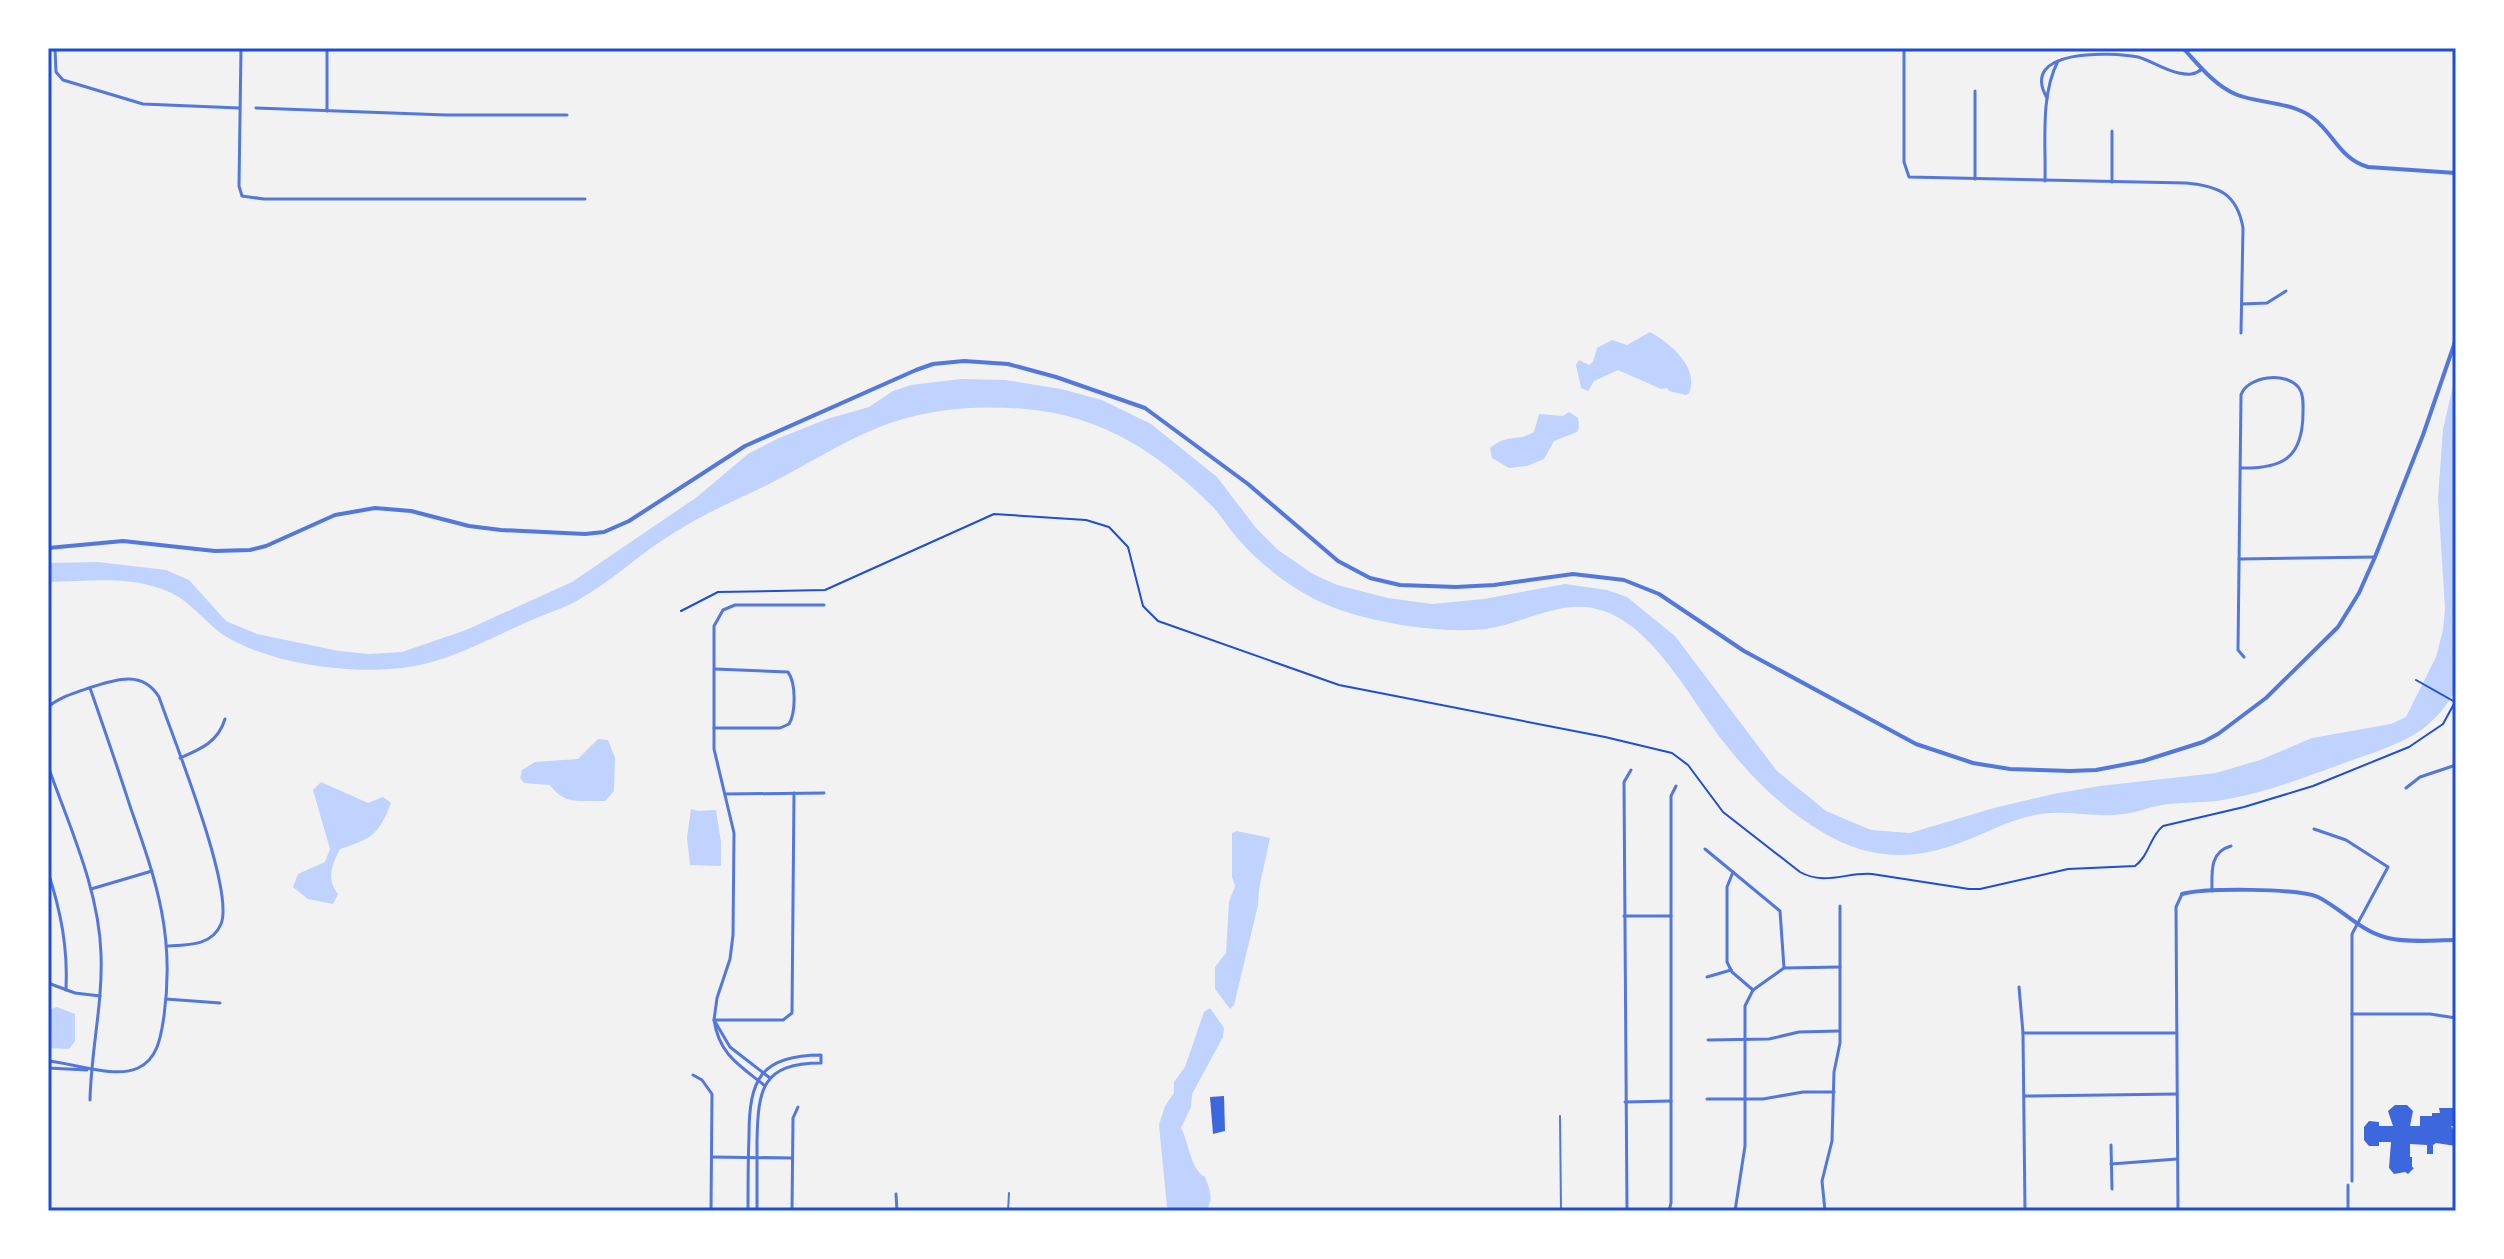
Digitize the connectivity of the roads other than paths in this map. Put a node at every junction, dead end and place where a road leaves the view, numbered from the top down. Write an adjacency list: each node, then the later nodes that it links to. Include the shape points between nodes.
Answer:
1 (55, 48): 10 (street, via 58,77 143,104)
2 (241, 48): 10 (street)
3 (327, 48): 12 (street)
4 (1904, 48): 16 (street, via 1904,162 1909,177)
5 (2183, 48): 7 (street)
6 (2058, 61): 7 (street, via 2116,55 2180,74); 9 (street); 9 (street, via 2044,72)
7 (2202, 69): 15 (street, via 2233,93 2309,115 2356,164)
8 (1975, 91): 16 (street)
9 (2047, 98): 17 (street)
10 (239, 108): 19 (street, via 239,186 246,198)
11 (256, 108): 12 (street)
12 (327, 111): 13 (street)
13 (567, 115)
14 (2112, 131): 18 (street)
15 (2456, 173)
16 (1975, 180): 17 (street)
17 (2045, 181): 18 (street)
18 (2112, 182): 21 (street, via 2213,187 2234,204 2243,228)
19 (585, 199)
20 (2286, 291): 21 (street, via 2267,303)
21 (2242, 304): 22 (street)
22 (2241, 333)
23 (2456, 339): 26 (street)
24 (2240, 468): 24 (street, via 2242,390 2249,382 2290,381 2298,387 2303,405 2301,437 2288,457 2273,467); 27 (street)
25 (48, 548): 26 (street, via 123,541 250,550 335,515 375,508 486,529 604,532 745,446 916,370 945,362 1008,364 1145,408 1357,573 1384,582 1436,587 1573,574 1624,580 1659,594 1744,651 1890,731 1973,763 2070,771 2122,766 2218,734 2266,698 2338,627)
26 (2375, 557): 27 (street)
27 (2239, 559): 29 (street, via 2238,650)
28 (824, 605): 30 (street, via 735,605 718,616 714,626)
29 (2244, 657)
30 (714, 669): 34 (street); 34 (street, via 778,669 791,675 791,721 780,728)
31 (90, 688): 32 (street); 35 (street, via 118,679 137,680 154,689); 51 (street)
32 (48, 707)
33 (225, 719): 35 (street, via 213,741)
34 (714, 728): 47 (street, via 715,762)
35 (180, 758): 62 (street, via 223,900 221,924 210,938)
36 (2456, 765): 42 (street, via 2420,777)
37 (48, 766): 39 (street)
38 (1631, 770): 58 (street, via 1624,782)
39 (54, 783): 40 (street); 43 (street)
40 (48, 785)
41 (1676, 786): 59 (street, via 1671,796)
42 (2406, 788)
43 (57, 790): 44 (street); 54 (street)
44 (48, 793)
45 (794, 793): 46 (street); 47 (street); 76 (street, via 793,1007 786,1019)
46 (824, 793)
47 (725, 794): 76 (street, via 734,833 733,935)
48 (2314, 829): 60 (street, via 2346,840 2388,867)
49 (2231, 846): 55 (street, via 2214,860)
50 (1705, 849): 53 (street)
51 (152, 871): 54 (street); 62 (street)
52 (48, 872): 69 (street, via 66,944)
53 (1733, 872): 64 (street, via 1781,913); 65 (street, via 1727,891)
54 (91, 889): 71 (street, via 100,936)
55 (2212, 891): 56 (street); 60 (street, via 2307,893)
56 (2182, 894): 79 (street, via 2176,905)
57 (1840, 906): 63 (street)
58 (1624, 916): 59 (street); 95 (street)
59 (1671, 916): 94 (street)
60 (2356, 923): 61 (street, via 2385,938); 74 (street)
61 (2456, 940)
62 (167, 946): 72 (street)
63 (1840, 967): 64 (street); 77 (street)
64 (1784, 968): 70 (street)
65 (1731, 970): 66 (street); 70 (street)
66 (1707, 977)
67 (48, 983): 69 (street)
68 (2019, 987): 78 (street)
69 (66, 990): 71 (street)
70 (1753, 990): 80 (street, via 1745,1003)
71 (100, 996): 84 (street)
72 (166, 999): 73 (street); 84 (street, via 159,1044 148,1061 127,1071)
73 (220, 1003)
74 (2351, 1014): 75 (street); 105 (street)
75 (2456, 1018)
76 (714, 1020): 86 (street, via 730,1047); 86 (street, via 721,1047)
77 (1840, 1031): 80 (street); 88 (street)
78 (2023, 1033): 79 (street); 90 (street)
79 (2177, 1033): 89 (street)
80 (1745, 1039): 81 (street); 92 (street)
81 (1708, 1040)
82 (48, 1061): 84 (street)
83 (48, 1068): 84 (street)
84 (90, 1069): 93 (street)
85 (693, 1075): 99 (street, via 712,1094)
86 (760, 1076): 87 (street); 87 (street); 87 (street, via 783,1059 821,1055 821,1063 794,1064); 100 (street, via 749,1102)
87 (767, 1081): 101 (street, via 758,1107)
88 (1834, 1092): 92 (street); 120 (street, via 1832,1141 1822,1181)
89 (2177, 1094): 90 (street); 103 (street)
90 (2024, 1096): 121 (street)
91 (1707, 1099): 92 (street)
92 (1745, 1099): 119 (street)
93 (90, 1100)
94 (1671, 1101): 95 (street); 118 (street)
95 (1625, 1102): 117 (street)
96 (798, 1107): 102 (street)
97 (1560, 1116): 116 (lane)
98 (2111, 1145): 104 (street)
99 (712, 1157): 100 (street); 110 (street)
100 (748, 1158): 101 (street); 111 (street)
101 (757, 1158): 102 (street); 112 (street)
102 (792, 1158): 113 (street)
103 (2177, 1159): 104 (street); 122 (street)
104 (2111, 1164): 107 (street)
105 (2352, 1181)
106 (2348, 1185): 123 (street)
107 (2112, 1189)
108 (1009, 1193): 115 (lane)
109 (896, 1194): 114 (street)
110 (711, 1211)
111 (748, 1211)
112 (757, 1211)
113 (792, 1211)
114 (897, 1211)
115 (1008, 1211)
116 (1561, 1211)
117 (1627, 1211)
118 (1669, 1211)
119 (1735, 1211)
120 (1825, 1211)
121 (2025, 1211)
122 (2178, 1211)
123 (2348, 1211)

